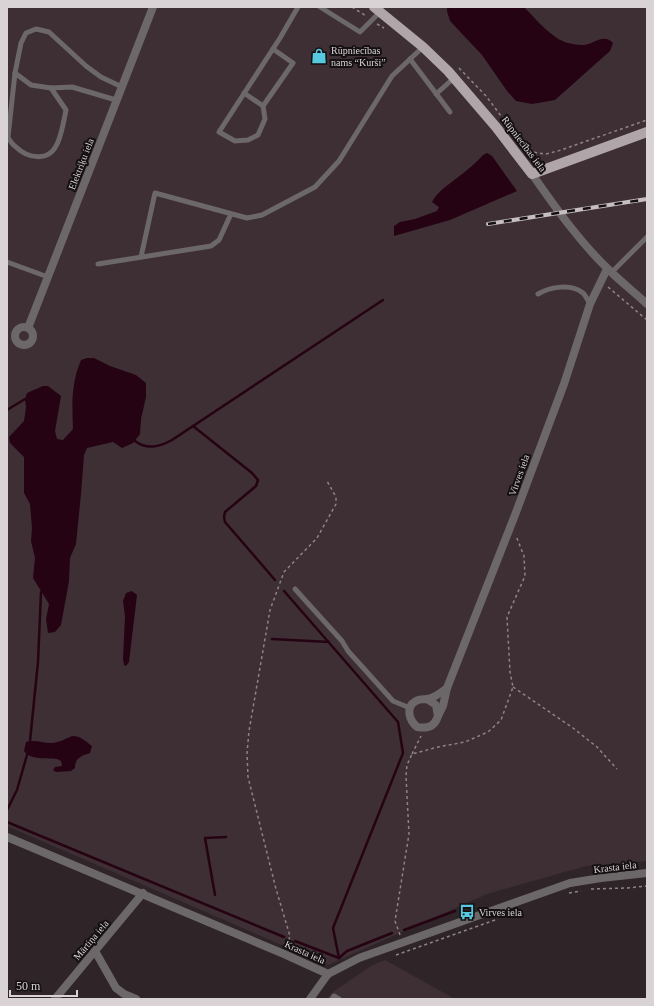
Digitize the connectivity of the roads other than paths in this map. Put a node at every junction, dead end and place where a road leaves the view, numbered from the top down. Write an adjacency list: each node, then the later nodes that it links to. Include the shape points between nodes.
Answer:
1 (153, 7): 10 (street, Elektriķu iela)
2 (298, 7): 6 (lane)
3 (320, 7): 4 (lane, via 360,32 372,20)
4 (377, 9): 5 (main road, Rūpniecības iela)
5 (423, 47): 7 (lane); 9 (main road, Rūpniecības iela)
6 (273, 49): 12 (lane); 15 (lane, via 293,63)
7 (410, 59): 13 (lane); 19 (lane, via 392,76 339,161 315,187 262,215 247,218)
8 (15, 73): 10 (lane, via 20,43 26,33 36,29 49,32 86,66); 11 (lane, via 31,85); 11 (lane, via 8,137 16,148 28,155 41,158 56,147 66,110)
9 (454, 78): 13 (lane); 18 (main road, Rūpniecības iela)
10 (122, 87): 14 (street, Elektriķu iela)
11 (51, 88): 14 (lane, via 72,87)
12 (244, 93): 15 (lane); 15 (lane, via 219,132 235,141 248,140 258,135 265,119)
13 (436, 94): 16 (lane)
14 (116, 100): 25 (street, Elektriķu iela)
15 (264, 106)
16 (450, 112)
17 (647, 132): 18 (main road)
18 (532, 174): 24 (street, Rūpniecības iela, via 570,227)
19 (231, 214): 21 (lane, via 219,240 211,246); 21 (lane, via 155,193)
20 (647, 237): 24 (lane)
21 (141, 257): 23 (lane)
22 (7, 262): 25 (lane)
23 (98, 264)
24 (610, 270): 27 (street, Virves iela, via 601,281); 28 (street, Rūpniecības iela)
25 (48, 277): 29 (street, Elektriķu iela)
26 (538, 294): 27 (lane, via 545,290 574,288 584,294)
27 (590, 304): 32 (street, Virves iela, via 564,384)
28 (647, 304)
29 (28, 328): 30 (street, Elektriķu iela, via 18,328); 30 (street, Elektriķu iela, via 33,336 29,344 20,344)
30 (11, 337)
31 (295, 589): 34 (lane, via 393,701)
32 (447, 688): 33 (street); 35 (street, Virves iela)
33 (427, 699): 34 (street, via 417,700); 35 (street, via 436,705)
34 (410, 708): 35 (street, Virves iela, via 410,719 417,727 433,725)
35 (438, 716)
36 (7, 837): 38 (street, Krasta iela)
37 (647, 873): 40 (street, Krasta iela, via 570,883 359,958)
38 (143, 894): 39 (street, Mārtiņa iela); 40 (street, Krasta iela)
39 (95, 951): 41 (street, Mārtiņa iela); 42 (street, via 116,988)
40 (328, 974): 43 (street)
41 (55, 999)
42 (136, 999)
43 (310, 999)
44 (332, 999): 45 (lane, via 334,996)
45 (339, 999)

